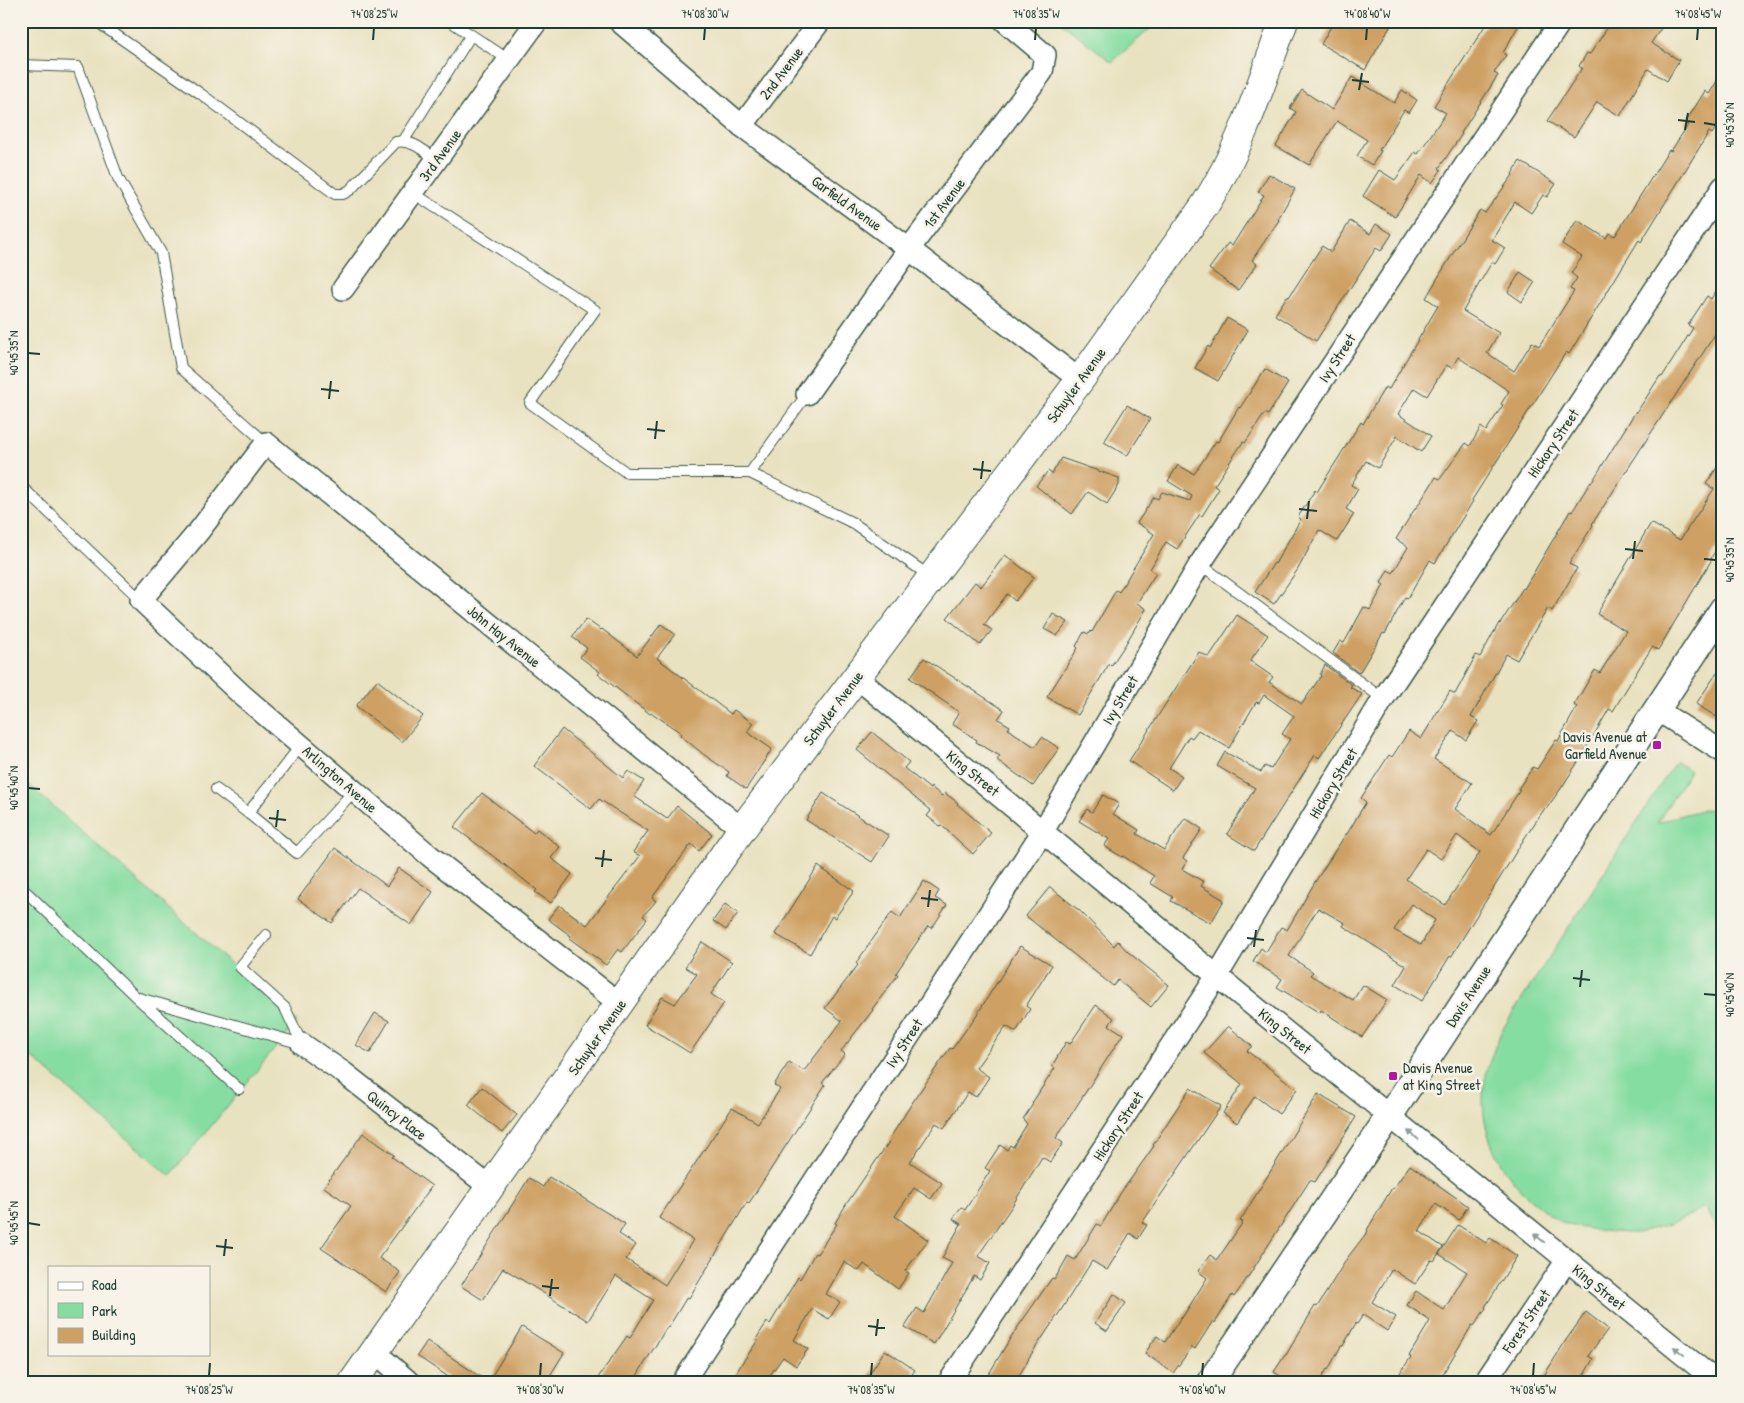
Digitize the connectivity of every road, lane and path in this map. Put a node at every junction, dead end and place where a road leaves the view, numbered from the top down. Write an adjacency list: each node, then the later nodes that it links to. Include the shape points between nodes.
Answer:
1 (100, 21): 13 (lane, via 334,194 350,190 396,142)
2 (450, 21): 9 (lane)
3 (537, 21): 10 (street, 3rd Avenue)
4 (618, 21): 12 (street, Garfield Avenue)
5 (820, 21): 12 (street, 2nd Avenue)
6 (1005, 21): 17 (street, 1st Avenue, via 1045,55 1042,72)
7 (1284, 21): 19 (main road, Schuyler Avenue, via 1238,145 1222,178)
8 (1561, 21): 24 (street, Ivy Street)
9 (472, 35): 10 (lane); 13 (lane)
10 (509, 60): 14 (street, 3rd Avenue)
11 (21, 65): 21 (lane, via 78,67 118,178 161,254 181,368)
12 (742, 126): 17 (street, Garfield Avenue)
13 (404, 140): 14 (lane)
14 (437, 160): 16 (street, 3rd Avenue)
15 (1723, 187): 29 (street, Hickory Street)
16 (413, 193): 18 (street, 3rd Avenue); 22 (lane, via 595,310 530,403 627,473)
17 (909, 249): 19 (street, Garfield Avenue); 20 (street, 1st Avenue)
18 (343, 289)
19 (1080, 380): 25 (main road, Schuyler Avenue)
20 (807, 394): 22 (lane)
21 (266, 443): 26 (street, via 199,531); 36 (street, John Hay Avenue)
22 (750, 473): 25 (lane, via 853,523)
23 (21, 486): 26 (lane)
24 (1200, 564): 29 (lane); 37 (street, Ivy Street)
25 (932, 578): 28 (main road, Schuyler Avenue)
26 (140, 600): 31 (street, Arlington Avenue)
27 (1723, 609): 30 (street, Davis Avenue)
28 (856, 677): 36 (main road, Schuyler Avenue); 37 (street, King Street)
29 (1383, 699): 40 (street, Hickory Street)
30 (1657, 710): 32 (street); 45 (street, Davis Avenue)
31 (301, 745): 34 (street, Arlington Avenue); 35 (lane)
32 (1723, 752)
33 (216, 789): 35 (lane)
34 (354, 791): 35 (lane, via 297,853); 42 (street, Arlington Avenue, via 430,856)
35 (248, 813)
36 (742, 829): 42 (main road, Schuyler Avenue)
37 (1043, 830): 40 (street, King Street); 51 (street, Ivy Street)
38 (21, 887): 41 (lane)
39 (266, 935): 43 (lane, via 240,967 285,1008)
40 (1217, 976): 45 (street, King Street); 52 (street, Hickory Street)
41 (136, 996): 43 (lane); 44 (lane)
42 (620, 1004): 46 (main road, Schuyler Avenue)
43 (302, 1044): 46 (street, Quincy Place, via 344,1073)
44 (239, 1089)
45 (1390, 1115): 47 (street, King Street, one-way to 45); 53 (street, Davis Avenue)
46 (490, 1188): 48 (main road, Schuyler Avenue)
47 (1567, 1260): 54 (street, Forest Street); 55 (street, King Street, one-way to 47)
48 (375, 1352): 49 (main road, Schuyler Avenue); 50 (street)
49 (354, 1382)
50 (408, 1382)
51 (683, 1382)
52 (949, 1382)
53 (1210, 1382)
54 (1485, 1382)
55 (1717, 1382)

